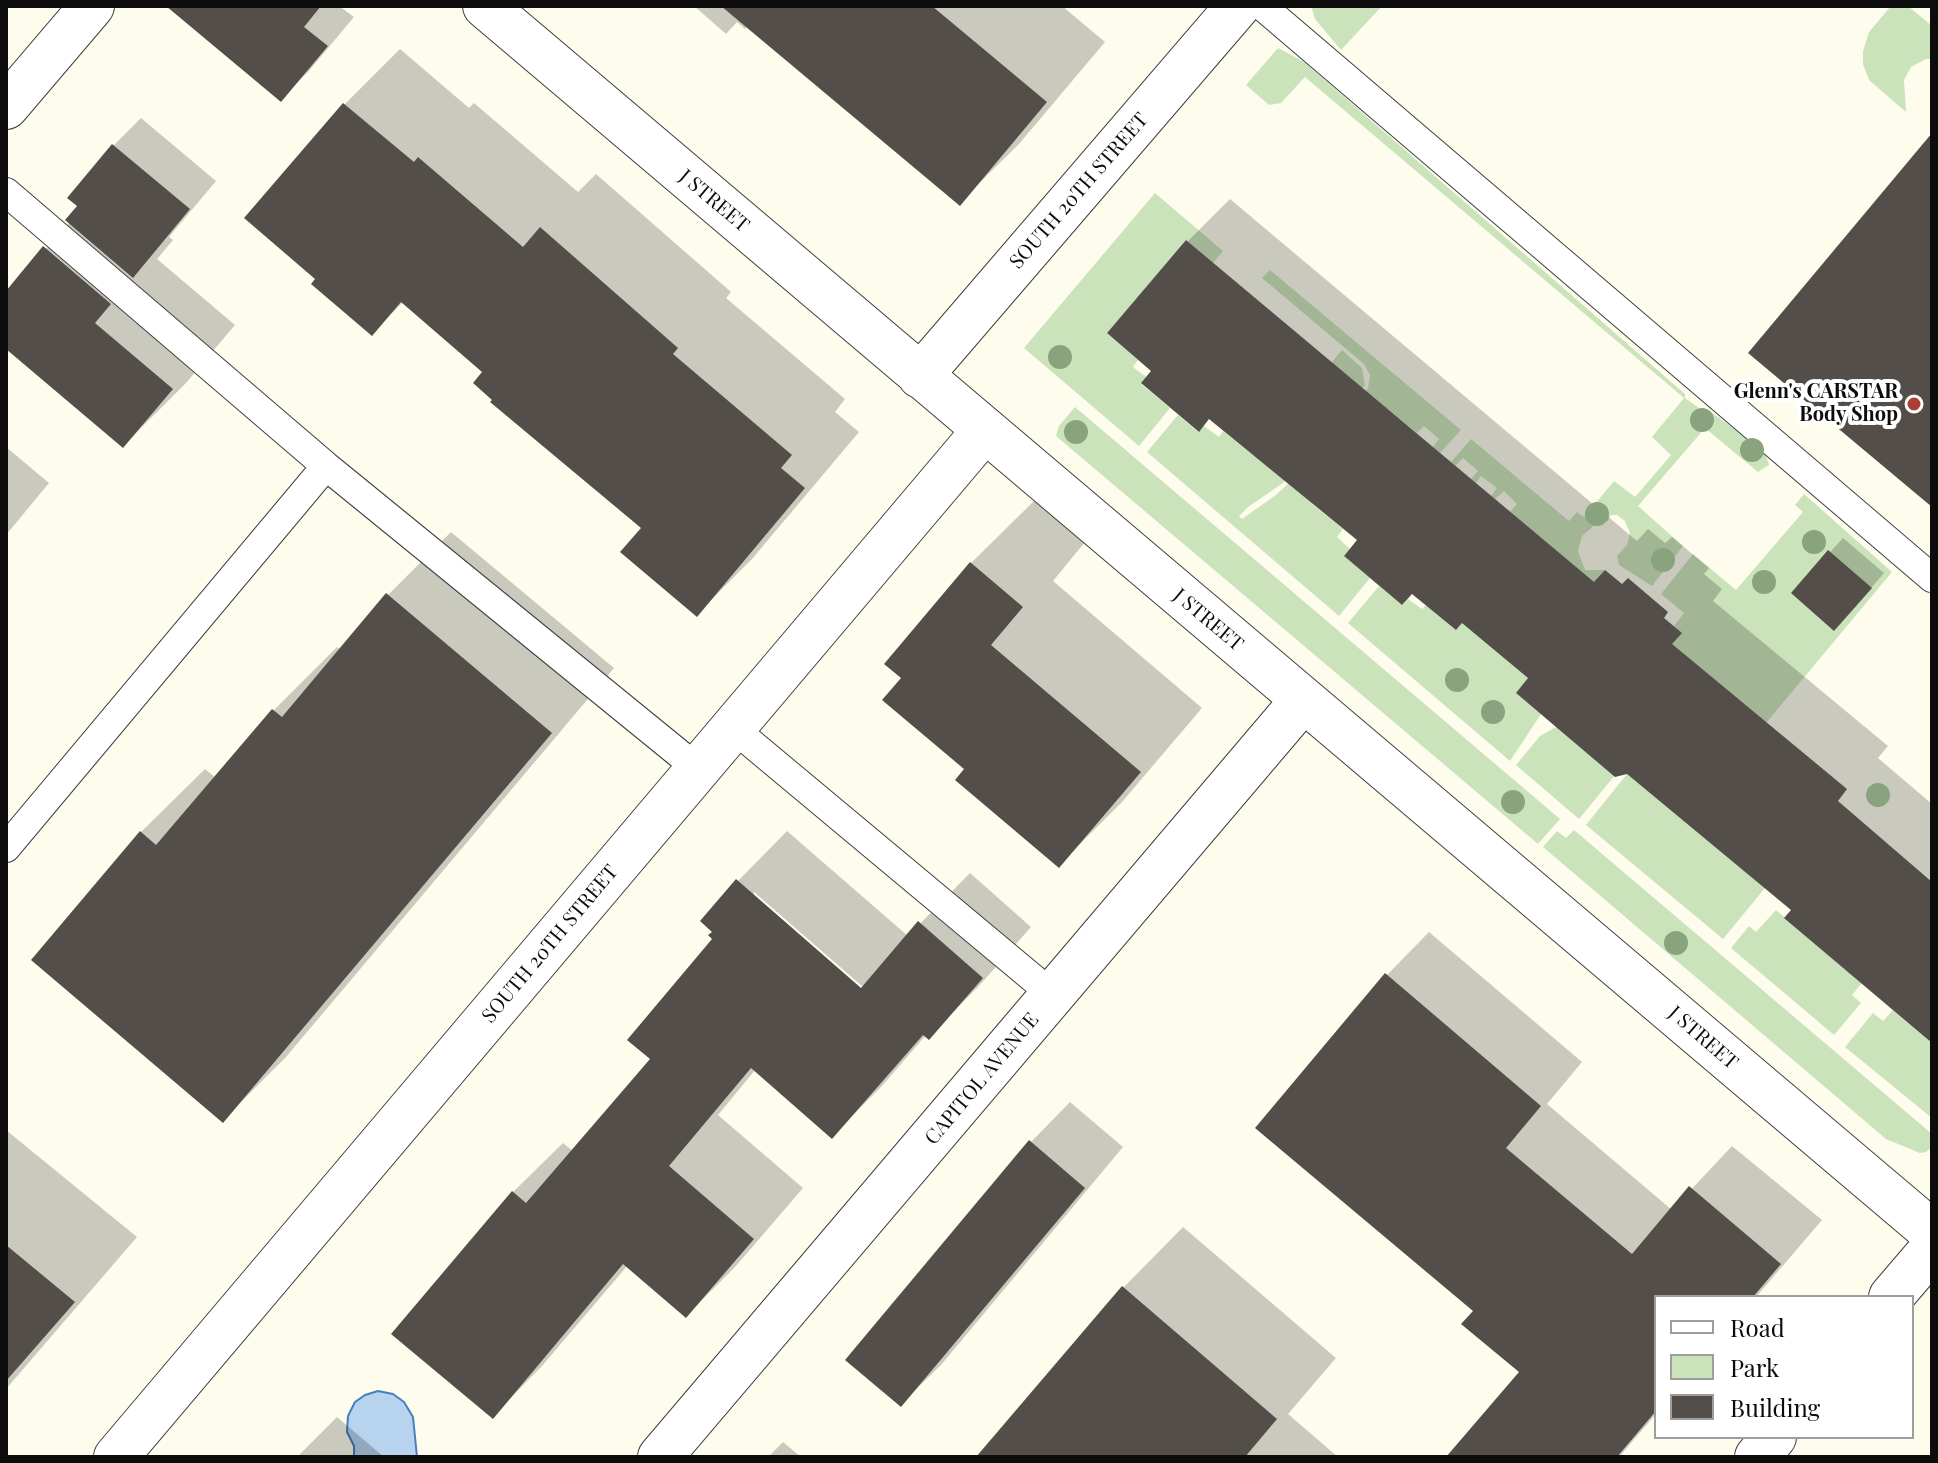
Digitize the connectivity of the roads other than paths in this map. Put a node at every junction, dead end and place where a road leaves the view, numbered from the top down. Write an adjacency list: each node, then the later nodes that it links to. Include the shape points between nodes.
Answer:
1 (92, 6): 5 (street)
2 (485, 6): 7 (street, J STREET)
3 (1238, 6): 7 (street, SOUTH 20TH STREET)
4 (1262, 6): 10 (lane)
5 (6, 107)
6 (6, 192): 9 (lane)
7 (920, 376): 8 (street, J STREET)
8 (984, 431): 11 (street, J STREET); 12 (street, SOUTH 20TH STREET)
9 (326, 466): 13 (lane); 14 (lane)
10 (1932, 578)
11 (1303, 700): 15 (street, CAPITOL AVENUE); 16 (street, J STREET)
12 (733, 728): 13 (street, SOUTH 20TH STREET); 15 (lane)
13 (698, 769): 20 (street, SOUTH 20TH STREET)
14 (6, 848)
15 (1053, 995): 21 (street, CAPITOL AVENUE)
16 (1932, 1232)
17 (1932, 1249): 18 (street)
18 (1893, 1295)
19 (1772, 1439): 22 (street)
20 (116, 1457)
21 (660, 1457)
22 (1757, 1457)

